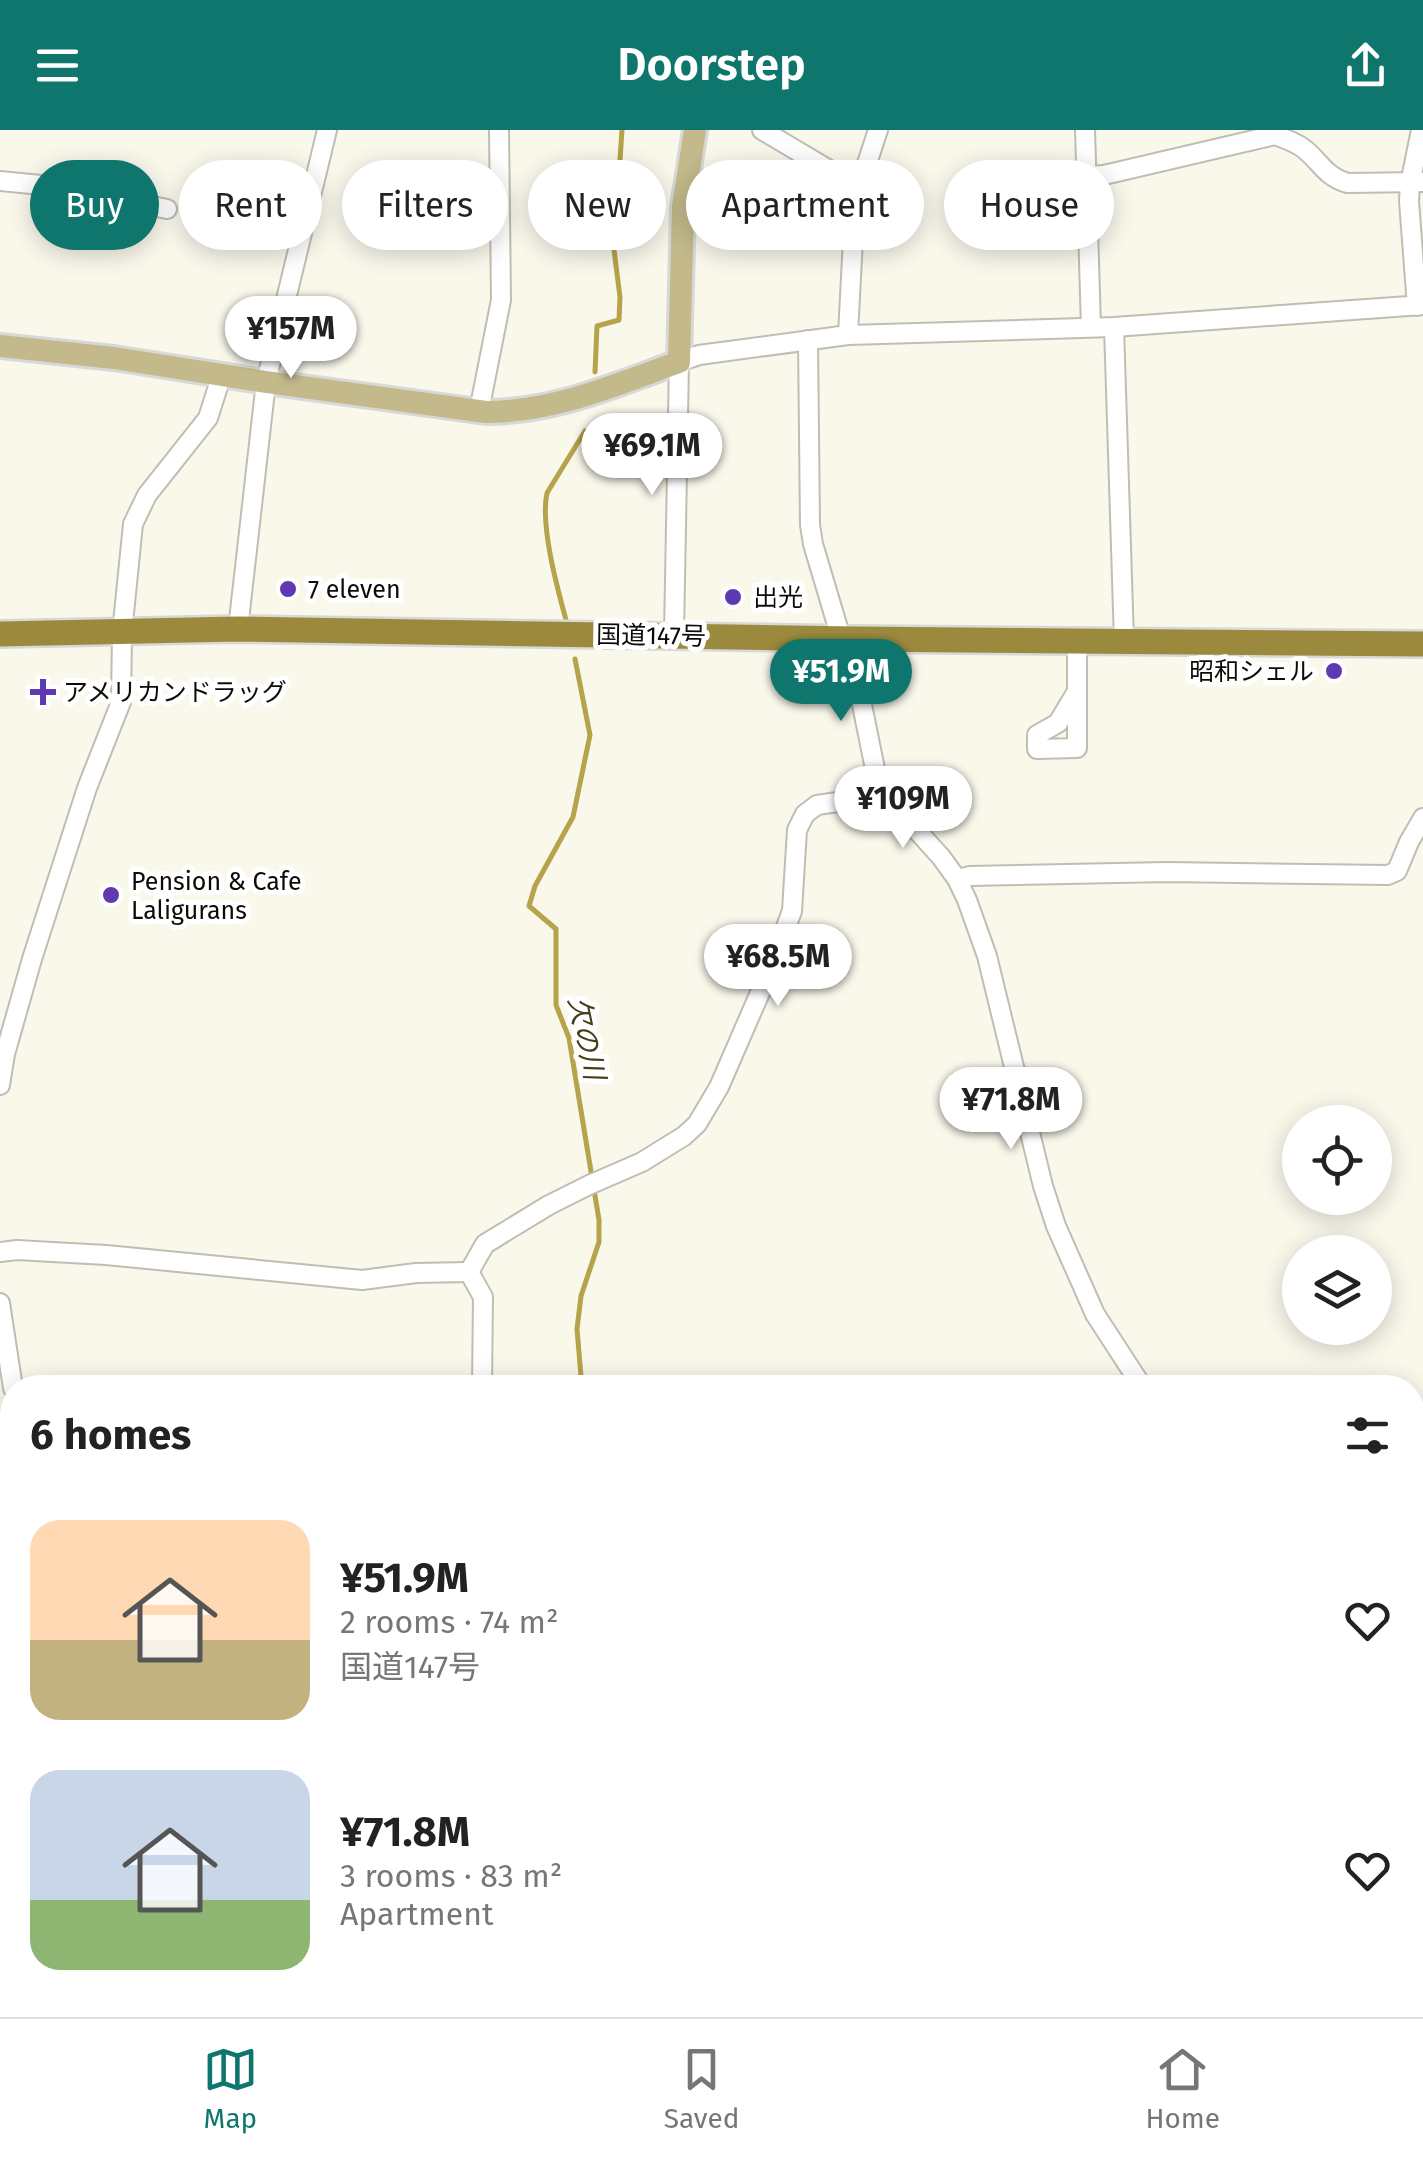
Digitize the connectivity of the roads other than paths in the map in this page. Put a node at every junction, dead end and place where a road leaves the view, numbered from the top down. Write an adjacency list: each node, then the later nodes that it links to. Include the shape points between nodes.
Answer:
1 (328, 130): 26 (street)
2 (499, 130): 27 (street, via 501,300)
3 (695, 130): 24 (main road, via 683,207)
4 (762, 130): 9 (street)
5 (878, 130): 10 (street)
6 (1085, 130): 11 (street)
7 (1421, 130): 14 (street)
8 (1275, 132): 12 (street); 14 (street, via 1338,180)
9 (813, 160)
10 (867, 160)
11 (1086, 160)
12 (1114, 173)
13 (0, 181): 15 (street)
14 (1416, 183): 18 (street, via 1409,200)
15 (168, 209)
16 (852, 250): 21 (street)
17 (1089, 250): 19 (street)
18 (1420, 305): 20 (street)
19 (1091, 327): 20 (street); 21 (street)
20 (1114, 328): 34 (street)
21 (848, 335): 22 (street)
22 (808, 340): 24 (street); 32 (street, via 810,524)
23 (0, 346): 25 (main road)
24 (679, 362): 27 (main road, via 540,409); 31 (street)
25 (222, 374): 26 (main road); 29 (street, via 208,418 147,495 133,524)
26 (266, 382): 27 (main road); 28 (street)
27 (479, 411)
28 (238, 629): 29 (highway, 国道147号); 31 (highway, 国道147号)
29 (122, 633): 30 (highway, 国道147号); 40 (street, via 121,702 27,975)
30 (0, 634)
31 (674, 636): 32 (highway, 国道147号)
32 (848, 638): 33 (highway, 国道147号); 37 (street)
33 (1076, 641): 34 (highway, 国道147号); 36 (street)
34 (1124, 642): 35 (highway, 国道147号)
35 (1423, 644)
36 (1076, 693)
37 (884, 796): 39 (street); 42 (street, via 817,805 804,814 792,911 719,1087 697,1124 642,1162 589,1184 486,1244)
38 (1423, 818): 39 (street, via 1398,872 1388,874)
39 (957, 879): 46 (street, via 988,956 1056,1226 1096,1314)
40 (0, 1086)
41 (0, 1252): 42 (street, via 106,1254 362,1280)
42 (470, 1272): 45 (street, via 483,1297)
43 (0, 1302): 44 (street)
44 (11, 1375)
45 (482, 1375)
46 (1135, 1375)

